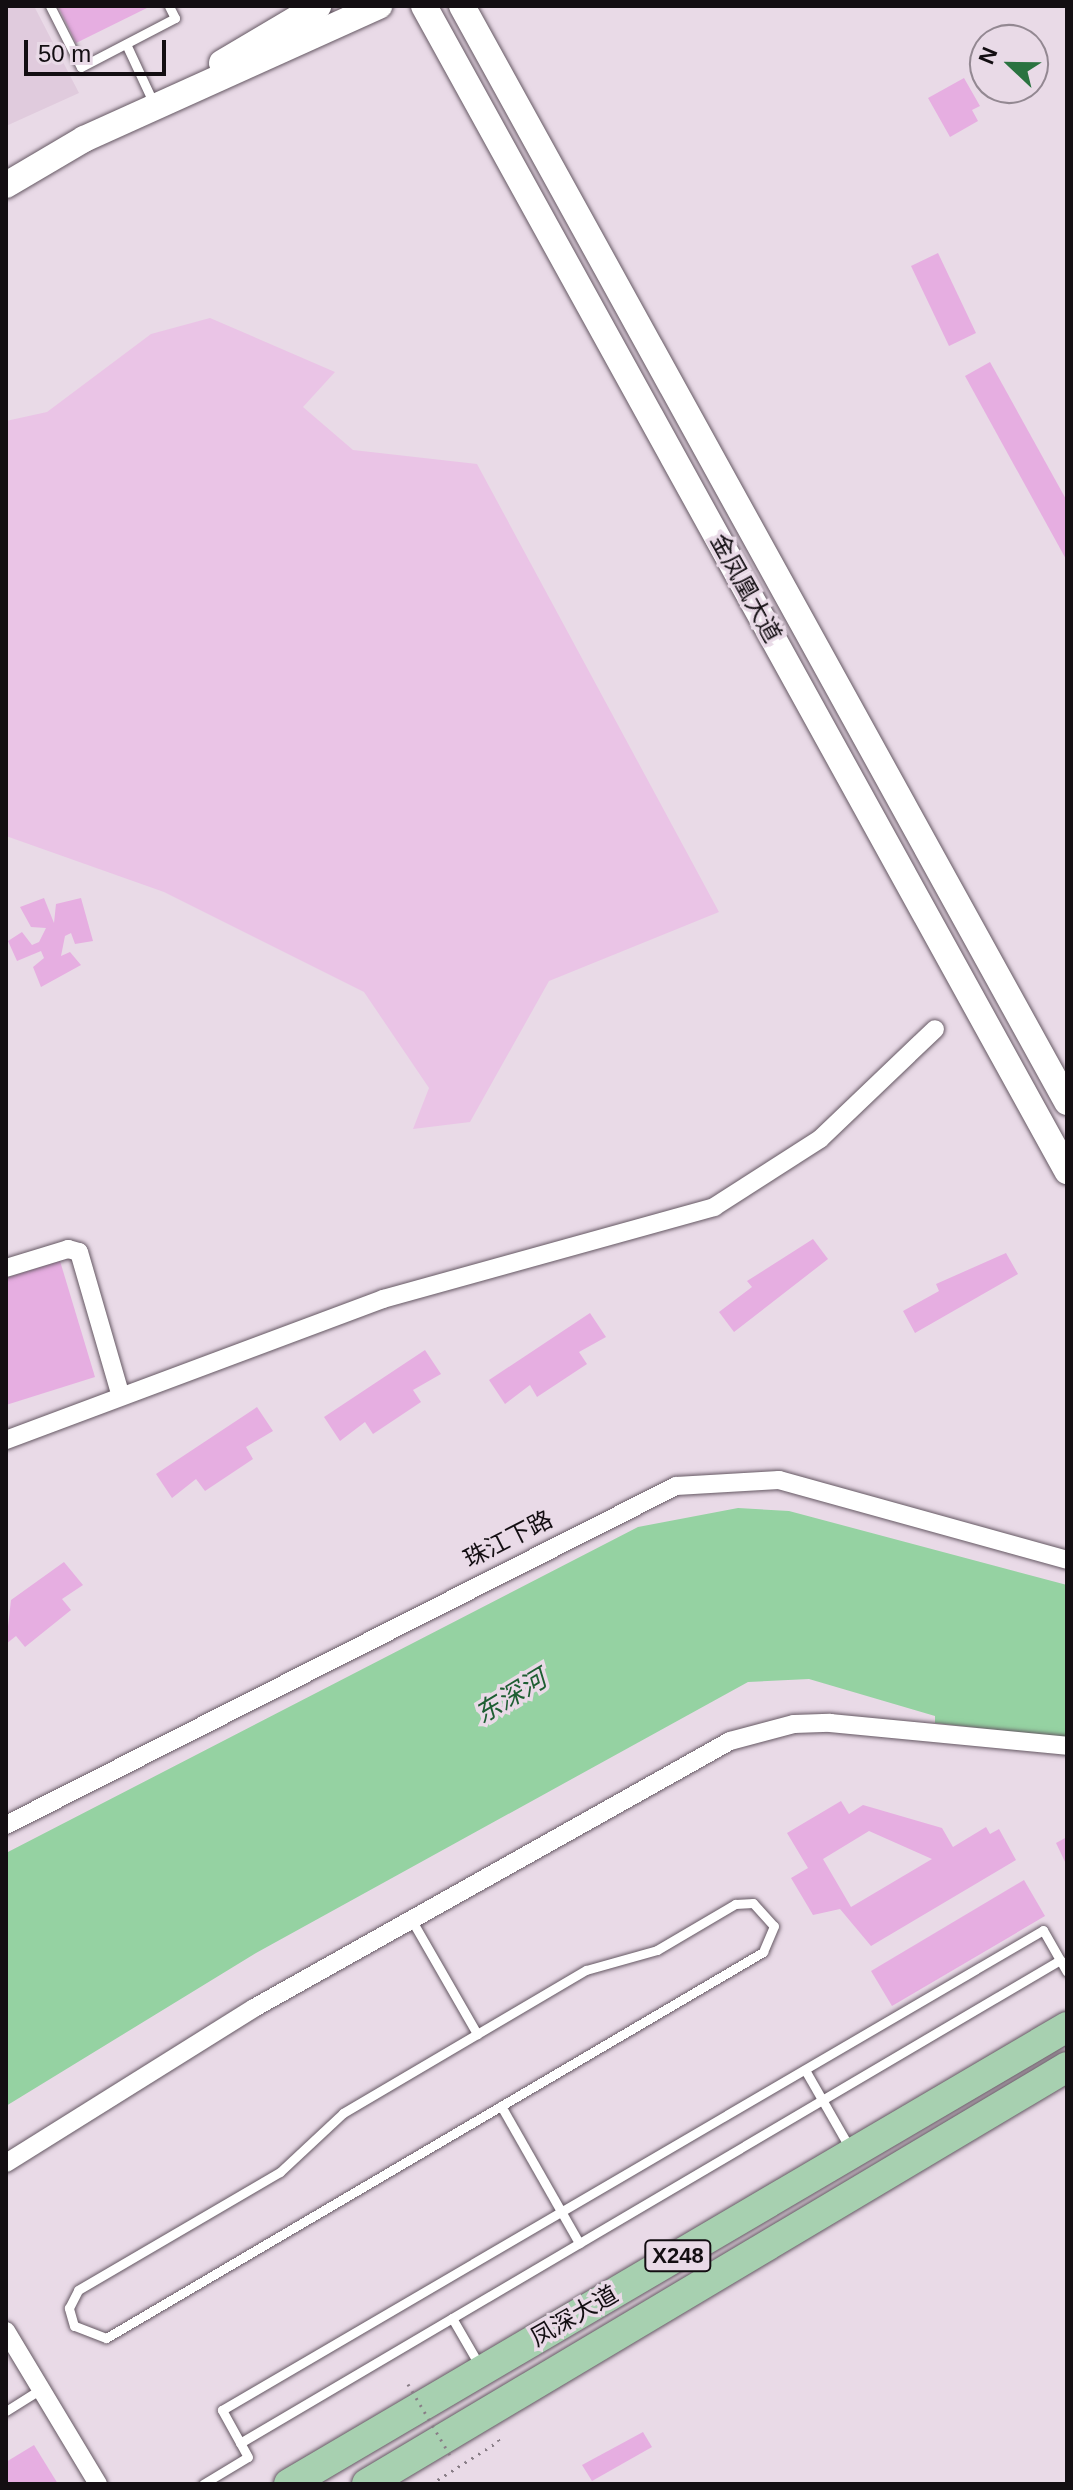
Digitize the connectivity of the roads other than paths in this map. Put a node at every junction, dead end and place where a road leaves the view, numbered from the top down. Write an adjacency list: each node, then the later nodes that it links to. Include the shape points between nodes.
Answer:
1 (50, 6): 7 (lane, via 81,67)
2 (169, 6): 7 (lane, via 175,18)
3 (318, 6): 8 (street)
4 (379, 6): 8 (street)
5 (424, 6): 12 (street, 金凤凰大道)
6 (462, 6): 11 (street, 金凤凰大道)
7 (126, 44): 8 (lane)
8 (156, 107): 9 (street)
9 (6, 185)
10 (935, 1029): 14 (street, via 820,1139 714,1207 383,1299)
11 (1067, 1102)
12 (1067, 1171)
13 (6, 1268): 14 (street, via 68,1249 79,1252)
14 (120, 1393): 15 (street)
15 (6, 1440)
16 (1067, 1560): 18 (street, 珠江下路, via 779,1480 676,1486)
17 (1067, 1746): 19 (street, via 830,1723 761,1730 700,1756)
18 (6, 1825)
19 (411, 1919): 23 (lane); 29 (street)
20 (1060, 1960): 21 (lane); 25 (lane, via 1043,1930); 26 (lane)
21 (1067, 1972)
22 (1067, 2027): 28 (main road, 凤深大道 / X248)
23 (477, 2034): 27 (lane, via 586,1970 657,1950 735,1904 753,1903 770,1917 773,1936 763,1952); 27 (lane, via 343,2113 280,2172 78,2290 69,2308 74,2326 106,2338)
24 (1067, 2067): 41 (main road, 凤深大道 / X248)
25 (805, 2070): 26 (lane); 30 (lane)
26 (822, 2100): 28 (lane); 31 (lane)
27 (501, 2106): 30 (lane)
28 (853, 2153): 34 (main road, 凤深大道 / X248)
29 (6, 2163)
30 (561, 2212): 31 (lane); 37 (lane, via 222,2410)
31 (579, 2243): 32 (lane)
32 (452, 2318): 34 (lane); 37 (lane)
33 (6, 2331): 35 (street)
34 (482, 2371): 40 (main road, 凤深大道 / X248)
35 (41, 2389): 36 (lane); 38 (street)
36 (6, 2411)
37 (240, 2443): 39 (lane, via 248,2457)
38 (98, 2484)
39 (203, 2484)
40 (289, 2484)
41 (367, 2484)

